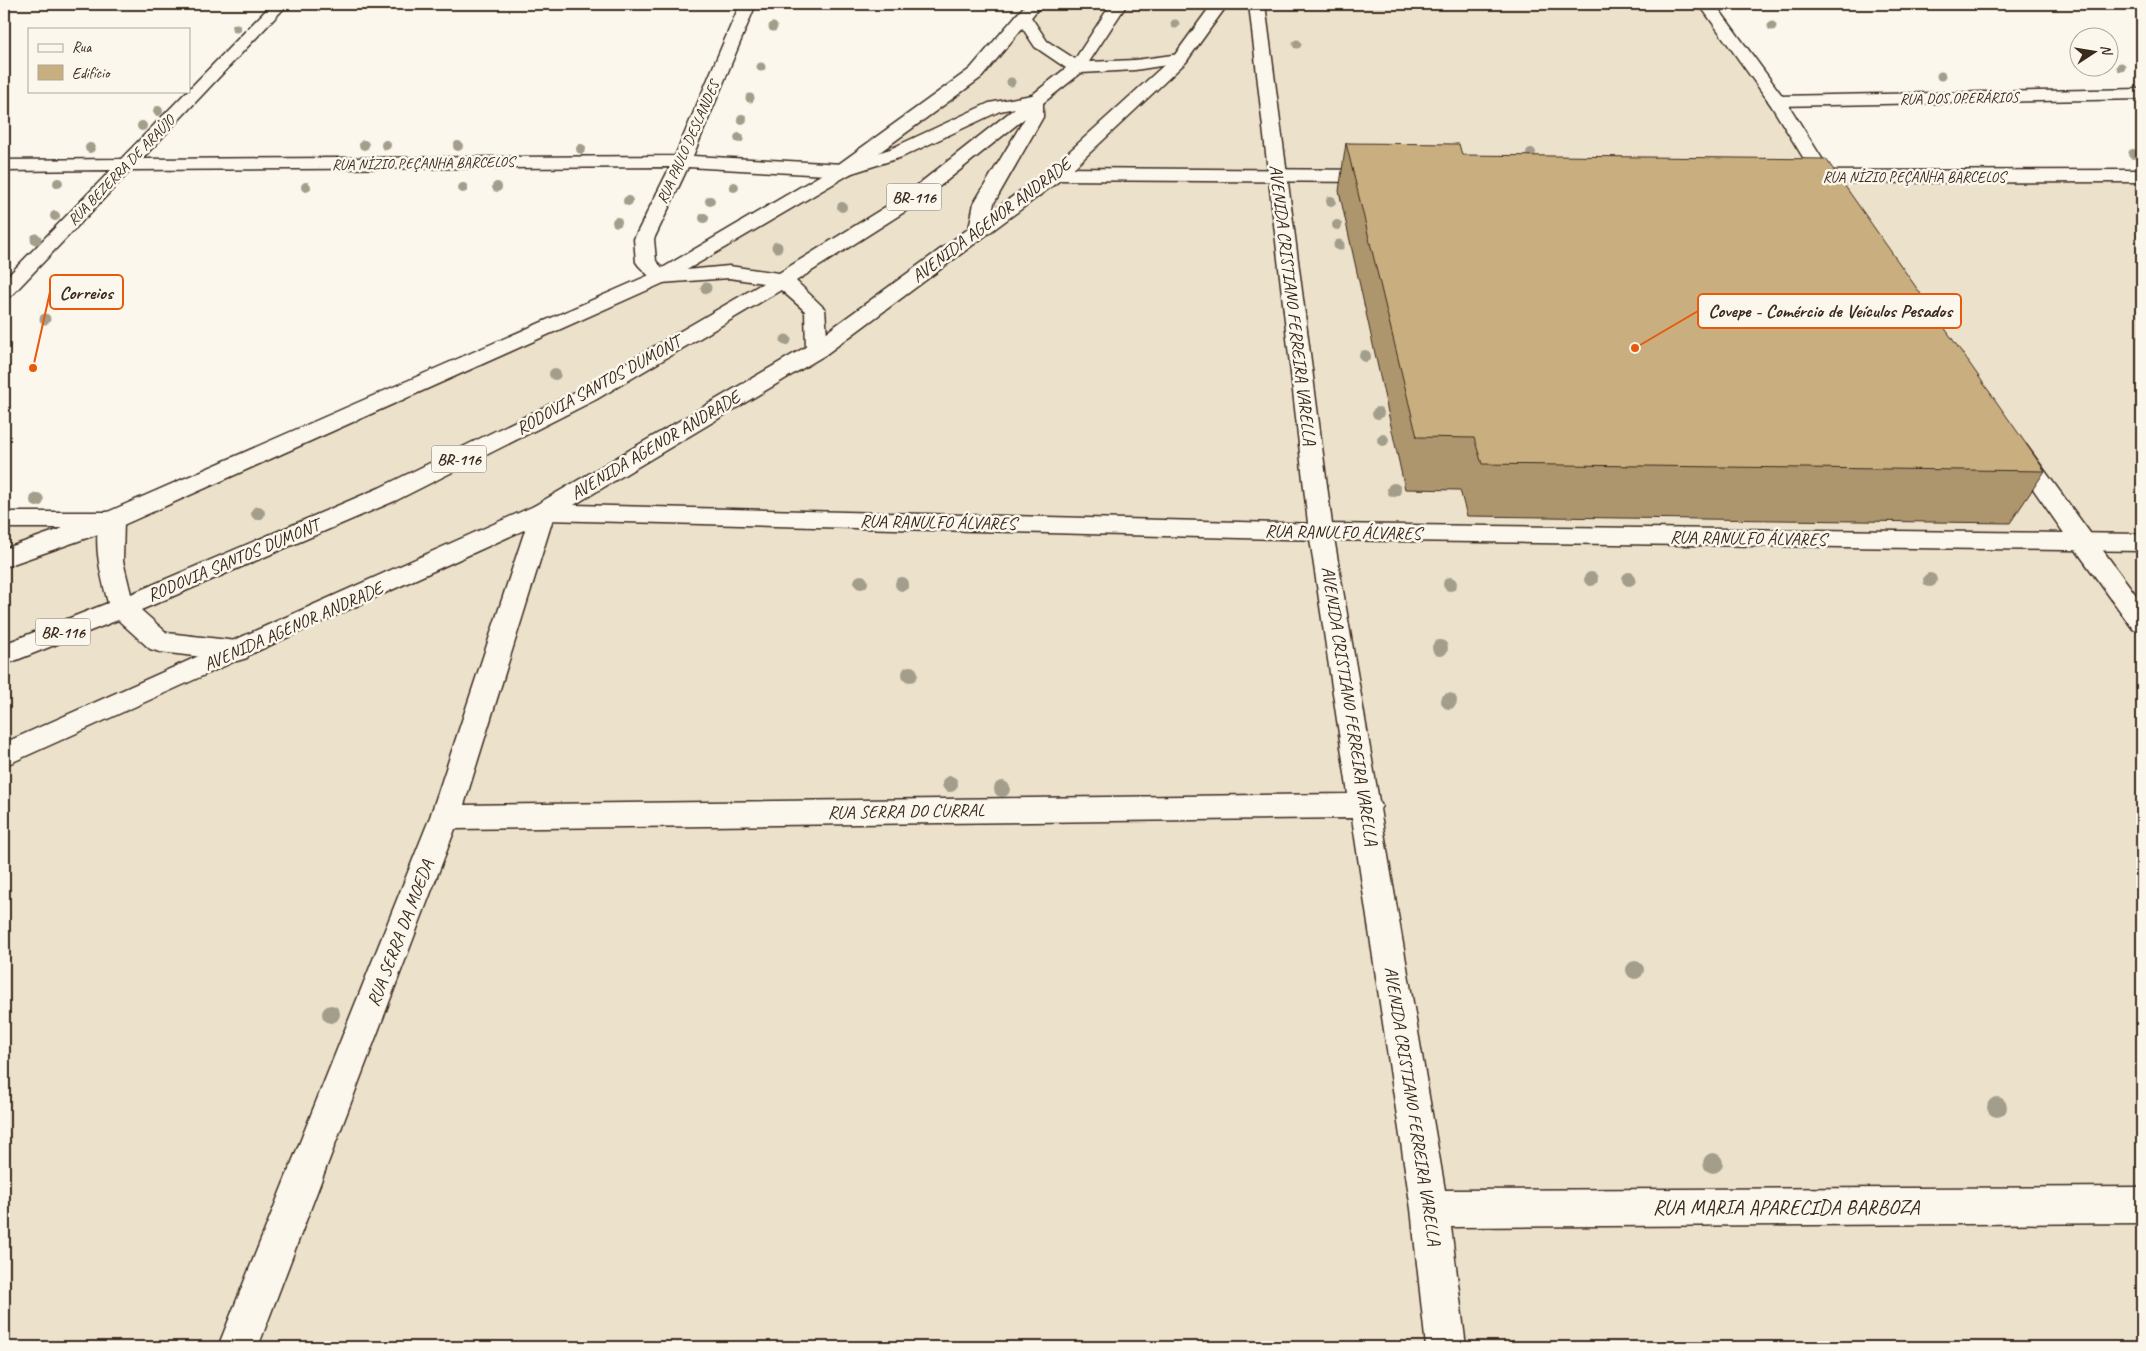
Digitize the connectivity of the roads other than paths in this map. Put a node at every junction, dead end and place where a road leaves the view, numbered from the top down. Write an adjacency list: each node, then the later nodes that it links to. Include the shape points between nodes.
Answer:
1 (280, 4): 15 (main road, RUA BEZERRA DE ARAÚJO)
2 (748, 4): 13 (main road, RUA PAULO DESLANDES)
3 (1119, 4): 9 (main road, RODOVIA SANTOS DUMONT / BR-116)
4 (1220, 4): 8 (main road, AVENIDA AGENOR ANDRADE)
5 (1257, 4): 18 (main road, AVENIDA CRISTIANO FERREIRA VARELLA)
6 (1707, 4): 12 (main road)
7 (1028, 11): 9 (main road, via 1041,44); 16 (main road, via 976,73)
8 (1180, 59): 9 (main road); 17 (main road, AVENIDA AGENOR ANDRADE)
9 (1077, 68): 11 (main road, RODOVIA SANTOS DUMONT / BR-116)
10 (2142, 94): 12 (main road, RUA DOS OPERÁRIOS)
11 (1035, 100): 16 (main road, via 995,108 896,153); 24 (main road, via 1034,117 984,203); 26 (main road, RODOVIA SANTOS DUMONT / BR-116, via 913,198)
12 (1776, 101): 22 (main road)
13 (682, 161): 15 (main road, RUA NÍZIO PEÇANHA BARCELOS); 16 (main road, RUA NÍZIO PEÇANHA BARCELOS); 25 (main road, RUA PAULO DESLANDES, via 644,239 646,262)
14 (4, 165): 15 (main road, RUA NÍZIO PEÇANHA BARCELOS)
15 (125, 166): 27 (main road, RUA BEZERRA DE ARAÚJO)
16 (843, 170): 25 (main road)
17 (1056, 174): 18 (main road); 24 (main road, AVENIDA AGENOR ANDRADE)
18 (1276, 175): 19 (main road); 33 (main road, AVENIDA CRISTIANO FERREIRA VARELLA)
19 (1396, 176)
20 (2142, 176): 22 (main road, RUA NÍZIO PEÇANHA BARCELOS)
21 (1784, 177): 22 (main road, RUA NÍZIO PEÇANHA BARCELOS)
22 (1824, 177): 23 (main road)
23 (1841, 202)
24 (978, 229): 28 (main road, AVENIDA AGENOR ANDRADE)
25 (661, 277): 26 (main road, via 729,272); 32 (main road)
26 (783, 280): 28 (main road, via 815,310); 37 (main road, RODOVIA SANTOS DUMONT / BR-116, via 580,399 388,494)
27 (4, 292)
28 (816, 350): 30 (main road, AVENIDA AGENOR ANDRADE)
29 (2009, 437): 34 (main road)
30 (543, 512): 33 (main road, RUA RANULFO ÁLVARES); 39 (main road, AVENIDA AGENOR ANDRADE); 43 (main road, RUA SERRA DA MOEDA)
31 (4, 520): 32 (main road)
32 (112, 520): 36 (main road); 37 (main road, via 110,561)
33 (1321, 532): 34 (main road, RUA RANULFO ÁLVARES); 42 (main road, AVENIDA CRISTIANO FERREIRA VARELLA)
34 (2084, 543): 35 (main road, RUA RANULFO ÁLVARES); 38 (main road)
35 (2142, 543)
36 (4, 558)
37 (122, 608): 39 (main road, via 160,642); 40 (main road, RODOVIA SANTOS DUMONT / BR-116)
38 (2142, 622)
39 (238, 651): 41 (main road, AVENIDA AGENOR ANDRADE)
40 (4, 655)
41 (4, 755)
42 (1366, 806): 43 (main road, RUA SERRA DO CURRAL); 45 (main road, AVENIDA CRISTIANO FERREIRA VARELLA)
43 (445, 817): 46 (main road, RUA SERRA DA MOEDA)
44 (2142, 1205): 45 (main road, RUA MARIA APARECIDA BARBOZA)
45 (1430, 1209): 47 (main road, AVENIDA CRISTIANO FERREIRA VARELLA)
46 (238, 1347)
47 (1446, 1347)

